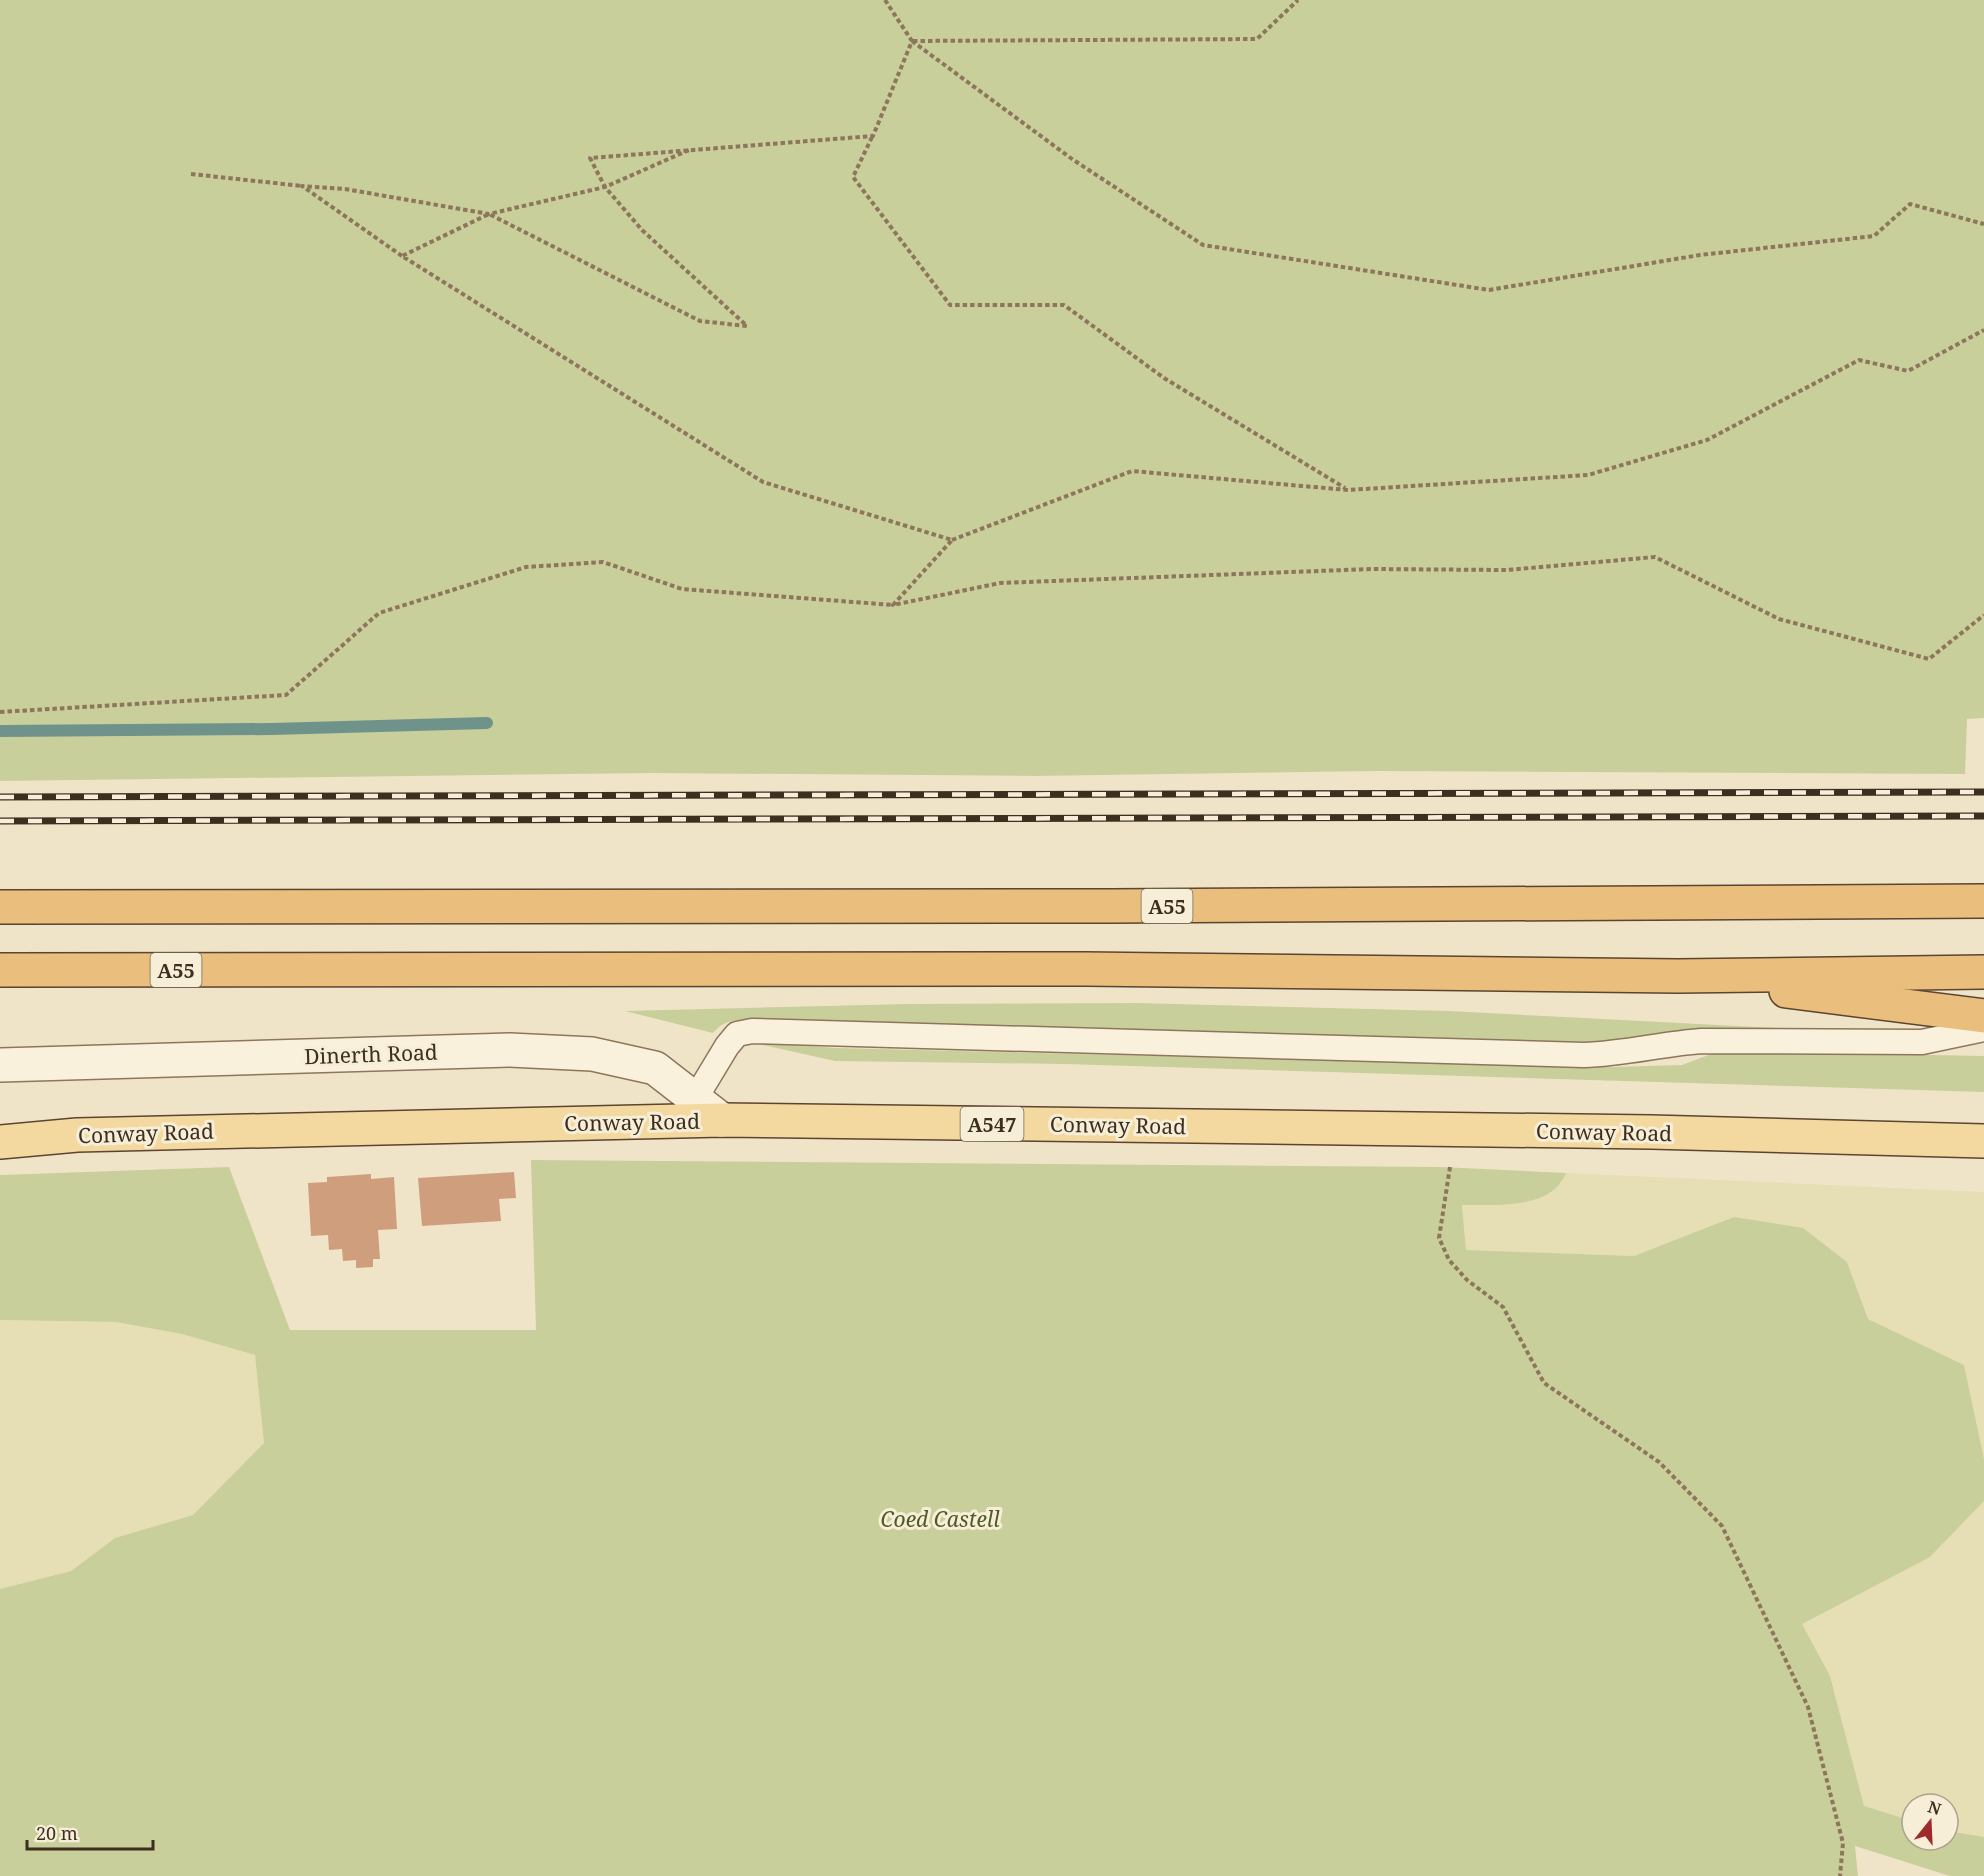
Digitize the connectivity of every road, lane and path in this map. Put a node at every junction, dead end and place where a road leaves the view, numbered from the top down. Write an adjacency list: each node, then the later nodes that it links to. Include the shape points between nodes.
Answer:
1 (885, 0): 3 (path)
2 (1298, 0): 3 (path, via 1257,39)
3 (912, 40): 4 (path); 10 (path, via 1072,159 1203,246 1489,290 1700,255 1874,236 1910,204)
4 (873, 136): 5 (path); 13 (path, via 853,177 950,305 1064,305 1164,378)
5 (691, 149): 8 (path); 8 (path, via 590,158)
6 (191, 174): 7 (path)
7 (302, 186): 9 (path, via 345,189); 11 (path)
8 (605, 187): 9 (path); 9 (path, via 642,230 747,326 700,321)
9 (489, 214): 11 (path)
10 (1984, 224)
11 (402, 256): 14 (path, via 763,482)
12 (1984, 330): 13 (path, via 1908,371 1859,360 1707,440 1587,475)
13 (1348, 490): 14 (path, via 1132,471)
14 (952, 540): 15 (path)
15 (893, 605): 16 (path, via 1000,583 1371,569 1507,570 1655,557 1779,619 1929,659); 17 (path, via 682,589 603,562 526,567 379,612 286,695)
16 (1984, 615)
17 (0, 712)
18 (1984, 901): 19 (highway, A55)
19 (0, 907)
20 (0, 970): 22 (highway, A55, via 1085,969)
21 (1984, 972): 22 (highway, A55)
22 (1678, 976): 23 (highway)
23 (1984, 1016)
24 (1984, 1029): 26 (lane, via 1922,1042 1701,1041 1620,1054 1584,1055 752,1031 737,1034)
25 (0, 1065): 26 (street, Dinerth Road, via 510,1050 580,1053 655,1068)
26 (695, 1099): 27 (street, Dinerth Road)
27 (722, 1120): 28 (main road, Conway Road / A547, via 1650,1132); 29 (main road, Conway Road / A547, via 77,1135)
28 (1984, 1141)
29 (0, 1142)
30 (1449, 1172): 31 (path, via 1439,1238 1449,1260 1467,1280 1503,1307 1544,1383 1659,1462 1722,1526 1808,1707 1843,1843)
31 (1840, 1876)

